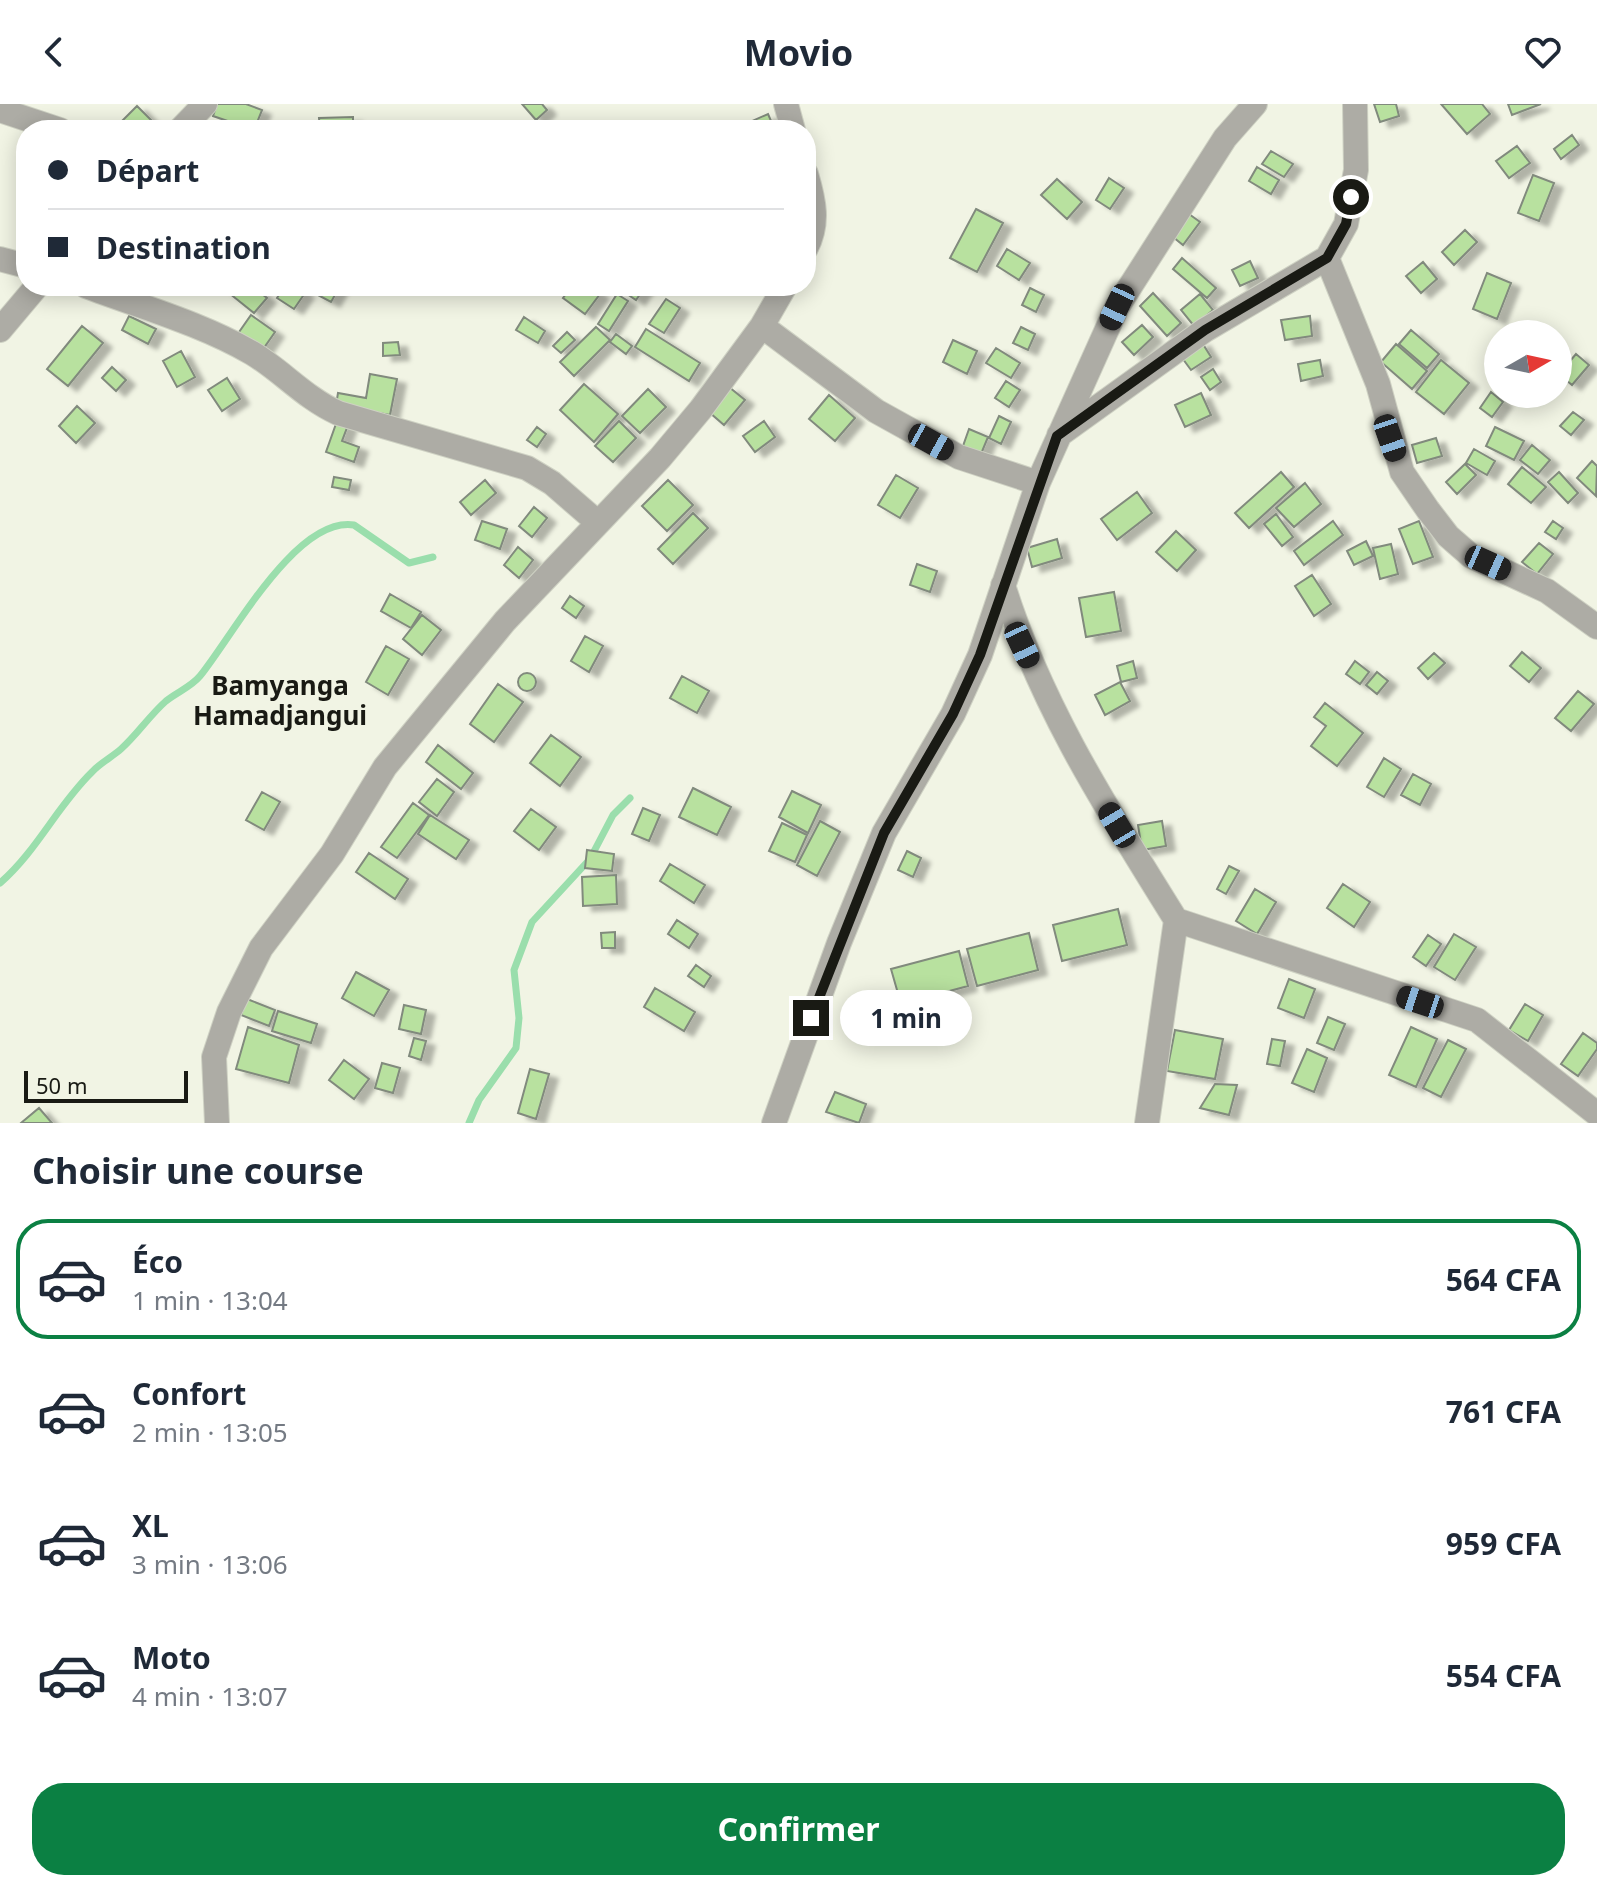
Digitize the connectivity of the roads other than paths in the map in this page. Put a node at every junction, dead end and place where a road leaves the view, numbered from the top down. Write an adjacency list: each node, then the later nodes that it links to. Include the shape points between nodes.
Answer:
1 (205, 104): 6 (street)
2 (1255, 104): 13 (street, via 1225,138 1117,307)
3 (1355, 104): 7 (street, via 1356,170 1346,224)
4 (0, 110): 5 (street)
5 (30, 120)
6 (190, 120)
7 (1327, 258): 13 (street, via 1205,330); 17 (street, via 1378,384 1402,472 1428,510 1471,556 1547,591)
8 (29, 296): 12 (street)
9 (112, 296): 15 (street, via 229,341 338,413 527,468)
10 (779, 296): 11 (street)
11 (762, 326): 14 (street, via 889,419 959,457); 15 (street, via 660,458)
12 (0, 330)
13 (1057, 436): 14 (street)
14 (1038, 483): 16 (street)
15 (597, 522): 20 (street, via 505,621 385,767 332,854 261,948 229,1012 214,1057)
16 (1003, 585): 18 (street, via 1022,645 1066,739); 21 (street, via 953,714 884,833)
17 (1597, 627)
18 (1176, 920): 19 (street, via 1477,1020); 22 (street)
19 (1597, 1114)
20 (217, 1123)
21 (774, 1123)
22 (1147, 1123)

